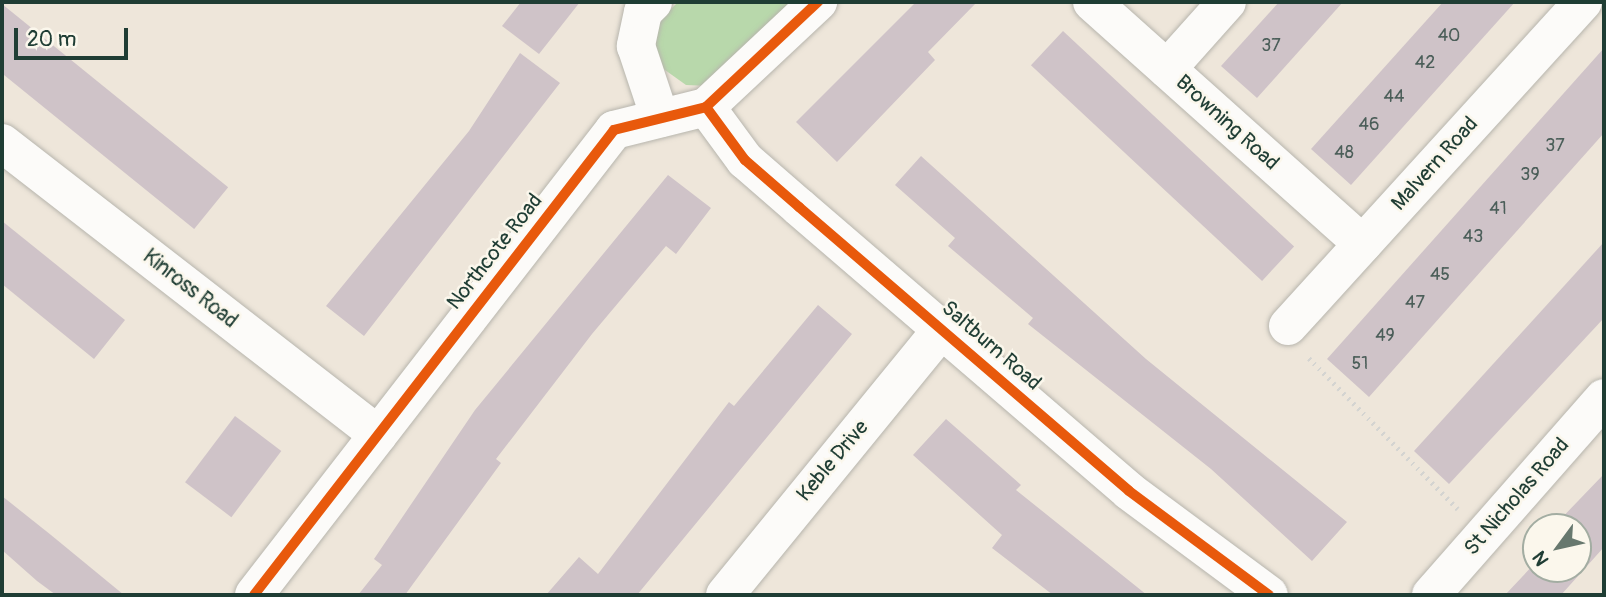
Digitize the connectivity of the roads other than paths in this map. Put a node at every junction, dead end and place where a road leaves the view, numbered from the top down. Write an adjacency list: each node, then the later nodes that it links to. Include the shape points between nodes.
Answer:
1 (653, 2): 8 (street, via 643,12 636,46)
2 (818, 2): 7 (street, Northcote Road)
3 (1092, 2): 6 (street, Browning Road)
4 (1227, 2): 6 (street)
5 (1583, 2): 10 (street, Malvern Road)
6 (1167, 69): 10 (street, Browning Road)
7 (706, 107): 8 (street, Northcote Road); 12 (street, Saltburn Road, via 745,160)
8 (660, 118): 14 (street, Northcote Road, via 614,130)
9 (2, 143): 14 (street, Kinross Road)
10 (1363, 244): 11 (street, Malvern Road)
11 (1288, 326)
12 (942, 329): 16 (street, Keble Drive); 17 (street, Saltburn Road, via 1129,491)
13 (1604, 398): 18 (street, St Nicholas Road)
14 (377, 435): 15 (street, Northcote Road)
15 (254, 595)
16 (725, 595)
17 (1269, 595)
18 (1431, 595)

